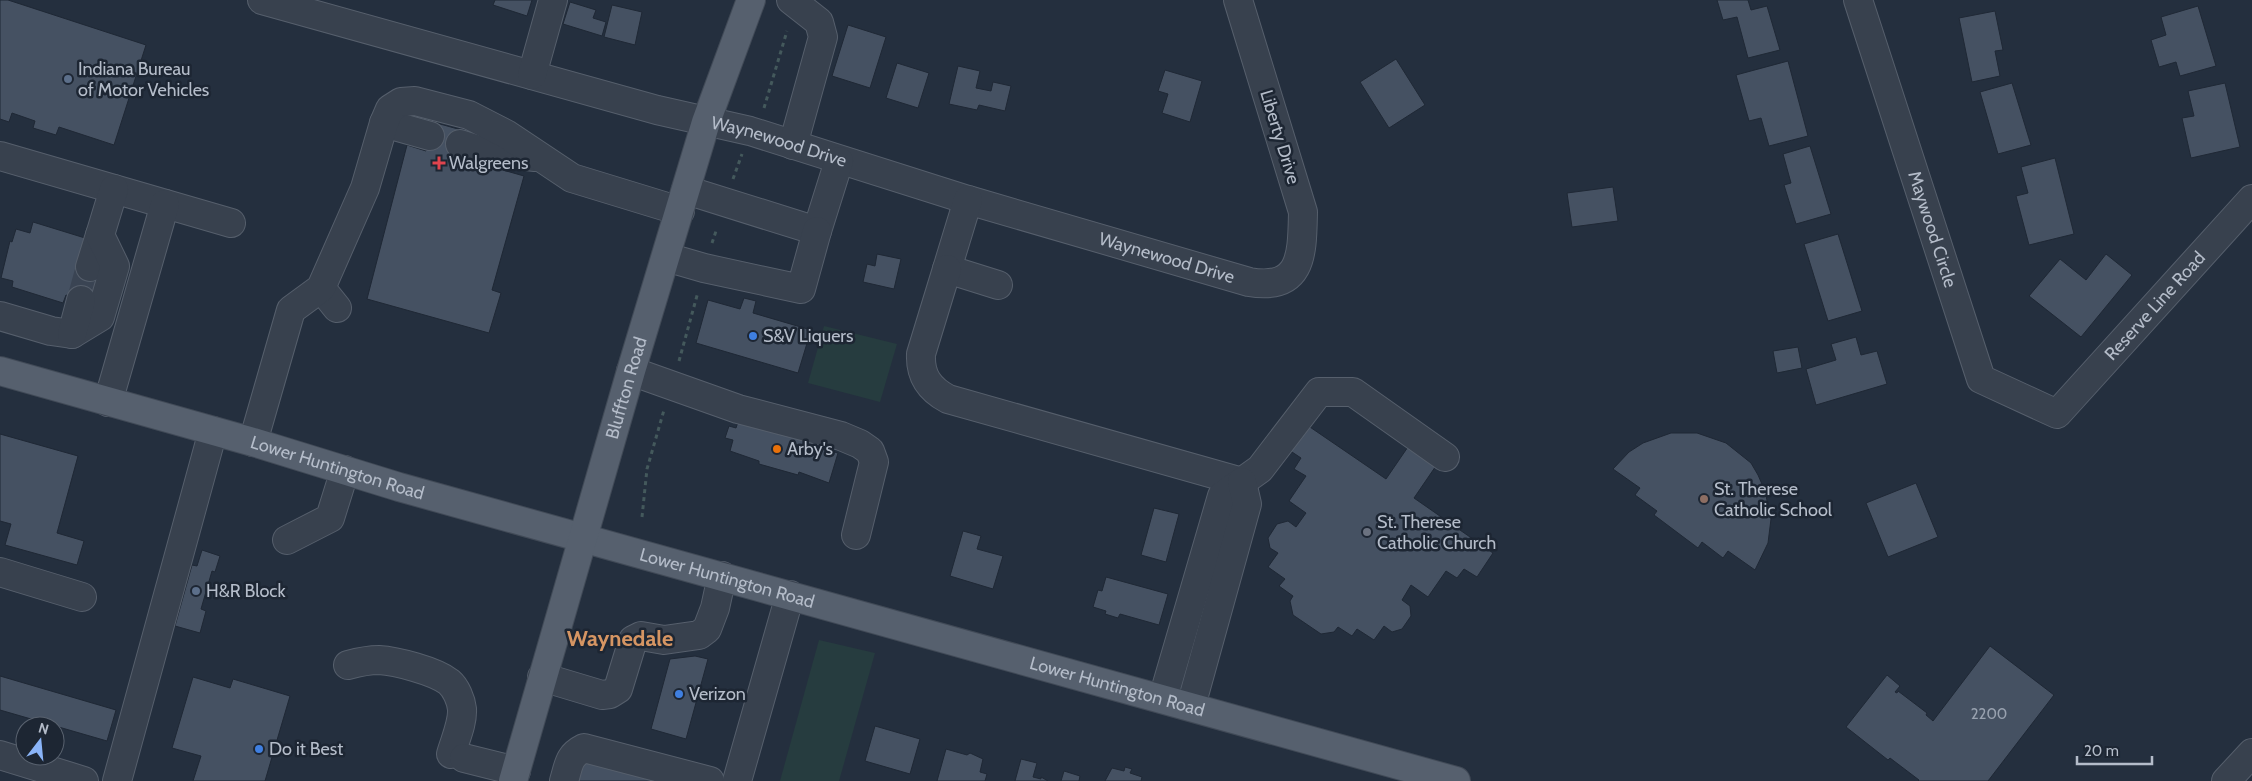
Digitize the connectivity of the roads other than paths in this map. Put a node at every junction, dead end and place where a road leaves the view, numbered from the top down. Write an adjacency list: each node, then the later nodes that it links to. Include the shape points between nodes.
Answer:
1 (262, 0): 7 (street, Waynewood Drive)
2 (553, 0): 7 (street)
3 (751, 0): 8 (main road, Bluffton Road)
4 (791, 0): 12 (street, via 818,22 823,37)
5 (1238, 0): 27 (street, Liberty Drive, via 1302,212 1302,239)
6 (1858, 0): 35 (street, Maywood Circle, via 1981,379)
7 (532, 75): 8 (street, Waynewood Drive)
8 (706, 122): 12 (street, Waynewood Drive, via 750,131); 19 (main road, Bluffton Road)
9 (384, 123): 10 (street); 14 (street, via 390,109 400,102 415,101 469,116 506,134); 37 (street, via 329,298 291,310)
10 (430, 136)
11 (460, 144): 14 (street, via 482,151)
12 (793, 145): 15 (street, Waynewood Drive)
13 (0, 156): 16 (street)
14 (542, 158): 19 (street, via 572,178)
15 (839, 160): 18 (street, Waynewood Drive); 22 (street)
16 (114, 189): 20 (street); 23 (street)
17 (2252, 199): 35 (street, Reserve Line Road)
18 (968, 200): 26 (street); 27 (street, Waynewood Drive, via 1249,282 1280,282)
19 (683, 201): 22 (street); 24 (main road, Bluffton Road)
20 (165, 204): 21 (street); 34 (street)
21 (231, 223)
22 (818, 231): 24 (street, via 801,289 704,268)
23 (100, 235): 25 (street); 31 (street, via 115,266 100,317)
24 (666, 256): 33 (main road, Bluffton Road)
25 (90, 267)
26 (947, 269): 28 (street); 40 (street, via 921,354 920,368 927,383 937,393 948,399)
27 (1292, 275)
28 (998, 284)
29 (81, 300): 31 (street)
30 (0, 316): 31 (street)
31 (72, 334)
32 (0, 371): 34 (main road, Lower Huntington Road)
33 (631, 371): 41 (street, via 738,408 841,436 870,451 874,462); 42 (main road, Bluffton Road)
34 (108, 402): 36 (main road, Lower Huntington Road)
35 (2056, 414)
36 (213, 431): 37 (main road, Lower Huntington Road); 56 (street)
37 (252, 442): 39 (main road, Lower Huntington Road)
38 (1446, 457): 40 (street, via 1353,392 1319,392 1260,468)
39 (345, 470): 42 (main road, Lower Huntington Road); 43 (street, via 330,518)
40 (1242, 482): 50 (street, via 1222,496); 51 (street, via 1247,504)
41 (856, 535)
42 (583, 537): 45 (main road, Lower Huntington Road); 49 (main road, Bluffton Road)
43 (287, 540)
44 (0, 572): 47 (street)
45 (722, 576): 46 (main road, Lower Huntington Road); 49 (street, via 707,629 699,636 664,640 640,636 634,640 618,690 602,695)
46 (790, 595): 50 (main road, Lower Huntington Road); 59 (street)
47 (82, 597)
48 (348, 665): 54 (street, via 380,660 434,674 449,682 462,708 457,756)
49 (542, 677): 54 (main road, Bluffton Road)
50 (1163, 698): 51 (main road, Lower Huntington Road)
51 (1191, 706): 60 (main road, Lower Huntington Road)
52 (2252, 753): 61 (street)
53 (0, 755): 55 (street)
54 (515, 776)
55 (84, 781)
56 (117, 781)
57 (564, 781): 58 (street, via 571,757 584,748)
58 (710, 781)
59 (737, 781)
60 (1456, 781)
61 (2226, 781)

